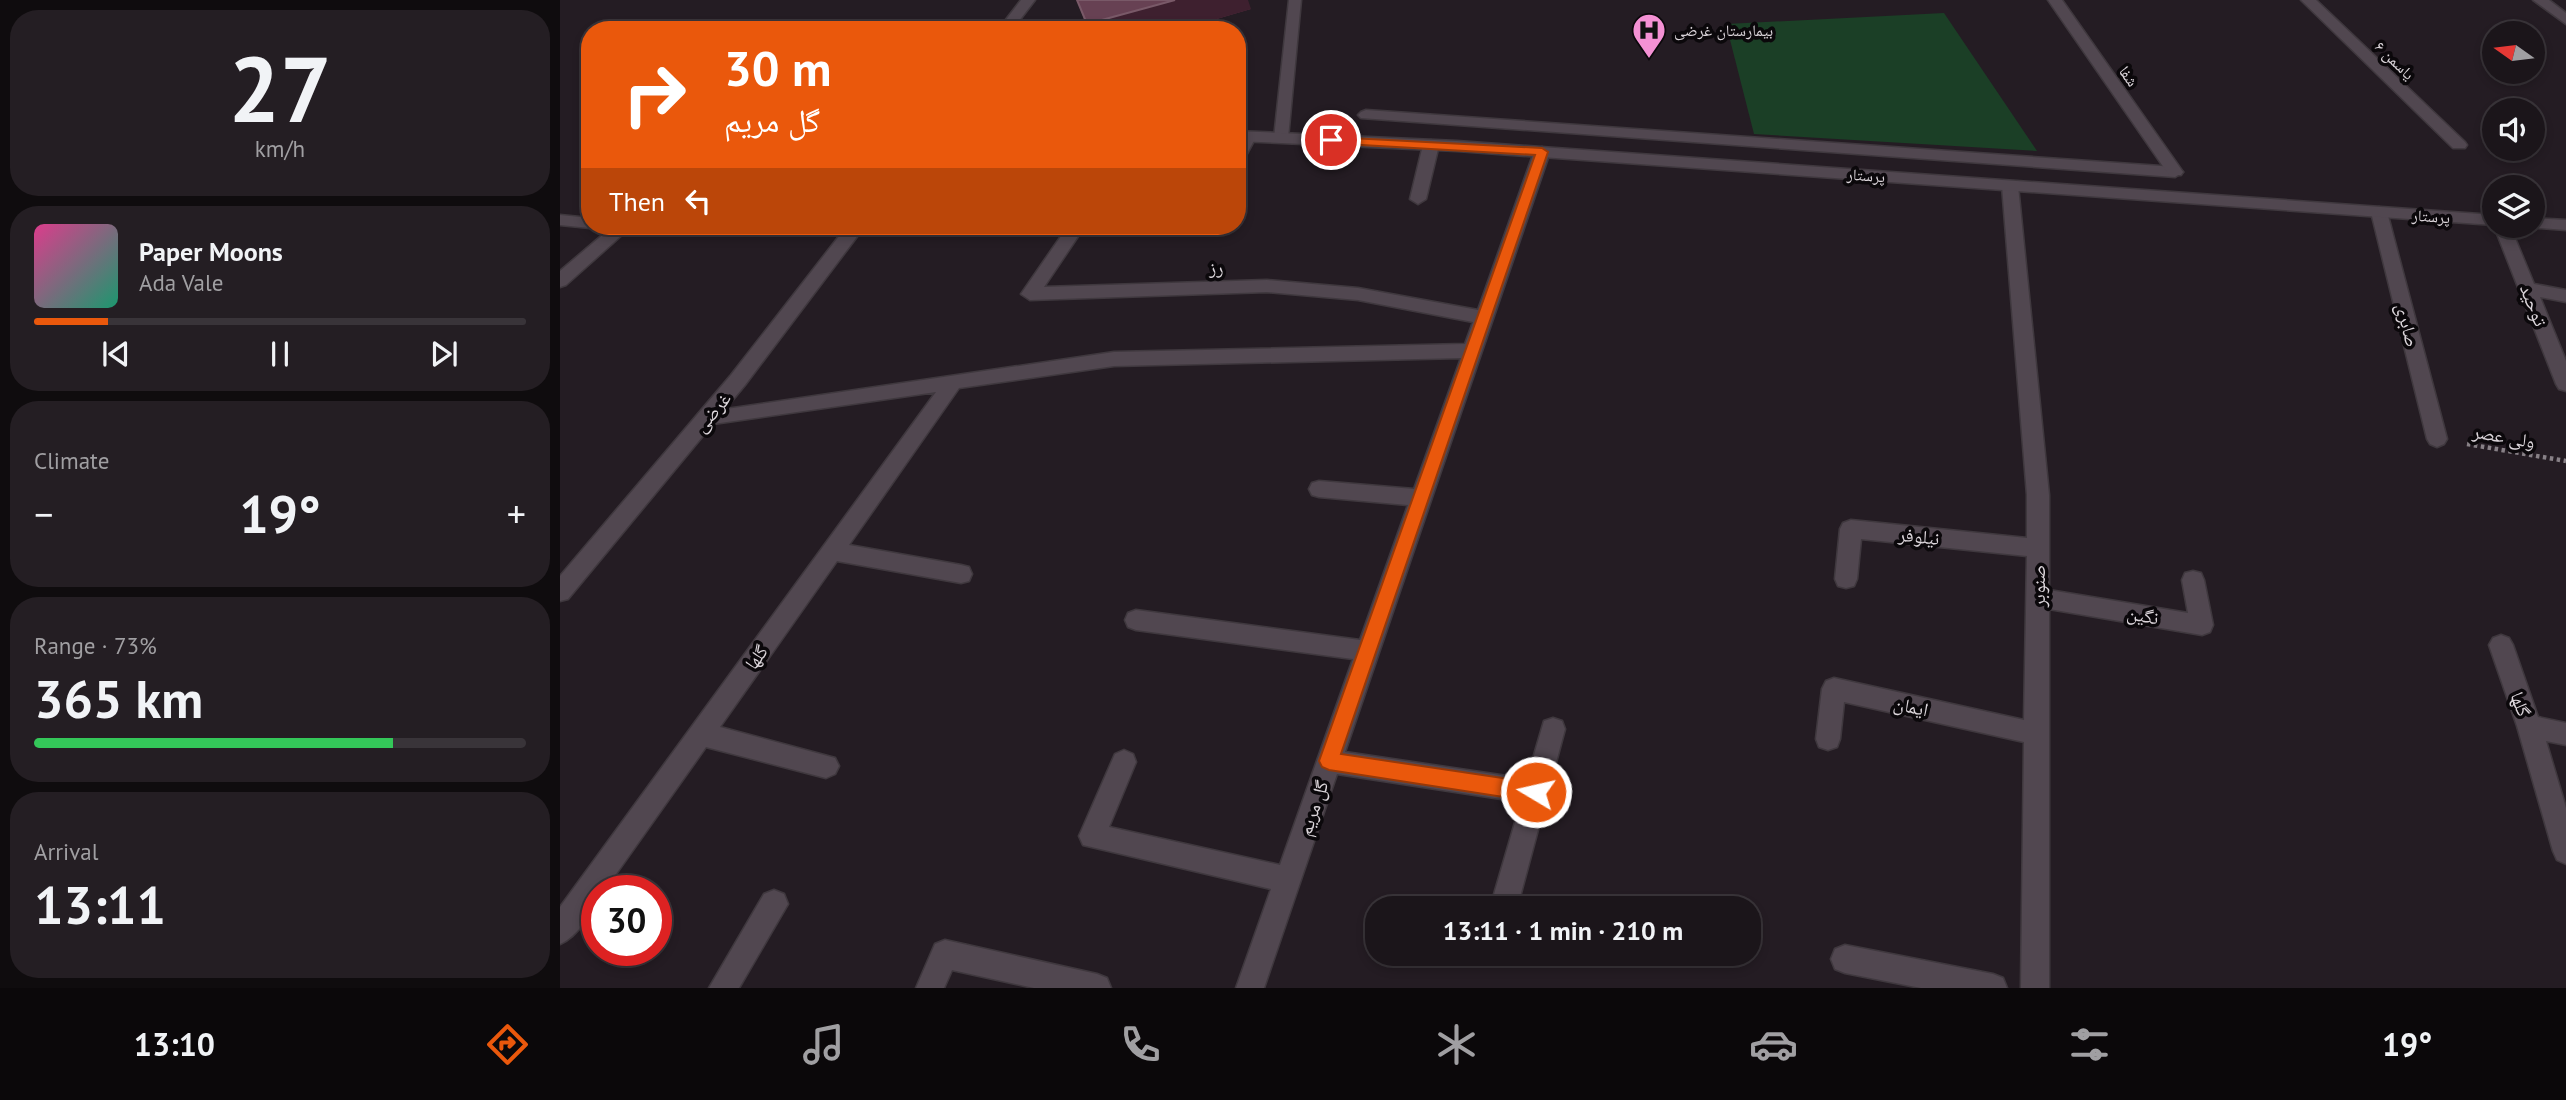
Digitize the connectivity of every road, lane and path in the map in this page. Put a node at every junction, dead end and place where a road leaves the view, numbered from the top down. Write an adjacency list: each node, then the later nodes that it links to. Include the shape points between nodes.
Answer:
1 (1028, 0): 7 (street)
2 (1295, 0): 10 (lane)
3 (2055, 0): 8 (street, شفا, via 2175,172)
4 (2308, 0): 12 (street, یاسمن ۶)
5 (2539, 0): 6 (street)
6 (2566, 20)
7 (1012, 21)
8 (1366, 116)
9 (1246, 136): 10 (street, پرستار)
10 (1281, 138): 11 (street, پرستار)
11 (1431, 145): 13 (street, پرستار); 15 (street)
12 (2459, 145)
13 (1542, 152): 14 (street, پرستار); 29 (street, گل مریم)
14 (2010, 186): 16 (street, پرستار); 38 (street, صنوبر, via 2038,495)
15 (1418, 199)
16 (2379, 212): 17 (street, پرستار); 34 (street, صابری)
17 (2482, 219)
18 (560, 220): 19 (street)
19 (581, 222)
20 (2545, 224): 21 (street)
21 (2566, 225)
22 (609, 235): 26 (street)
23 (849, 235): 33 (street, غرضی)
24 (1071, 235): 29 (street, رز, via 1030,294 1267,286 1358,294)
25 (2507, 238): 27 (street, توحید)
26 (560, 281)
27 (2528, 289): 28 (street); 32 (street, توحید)
28 (2566, 296)
29 (1484, 318): 30 (street, گل مریم)
30 (1472, 351): 31 (street, via 1114,359); 37 (street, گل مریم)
31 (952, 384): 33 (street); 39 (street, گلها)
32 (2566, 384)
33 (706, 418): 43 (street, غرضی)
34 (2437, 439): 35 (path, ولی عصر)
35 (2566, 461)
36 (1319, 489): 37 (street)
37 (1421, 498): 47 (street, گل مریم)
38 (2038, 548): 41 (street, نیلوفر, via 1851,529); 44 (street, صنوبر)
39 (832, 551): 40 (street); 50 (street, گلها)
40 (961, 574)
41 (1846, 579)
42 (2193, 580): 44 (street, نگین, via 2202,625)
43 (560, 592)
44 (2038, 598): 51 (street, صنوبر)
45 (1136, 620): 47 (street)
46 (2501, 645): 48 (street, گلها)
47 (1368, 651): 54 (street, گل مریم)
48 (2529, 726): 52 (street, گلها); 58 (street)
49 (1553, 729): 57 (street)
50 (701, 734): 56 (street); 62 (street, گلها)
51 (2037, 734): 53 (street, ایمان, via 1834,689); 69 (street, صنوبر)
52 (2566, 734)
53 (1828, 738)
54 (1329, 761): 57 (street); 59 (street, گل مریم)
55 (1125, 762): 59 (street, via 1092,836)
56 (826, 766)
57 (1536, 792): 60 (street)
58 (2566, 851)
59 (1288, 880): 67 (street, گل مریم)
60 (1507, 896)
61 (774, 904): 64 (street)
62 (560, 930)
63 (1845, 959): 68 (street)
64 (723, 988)
65 (930, 988): 66 (street, via 945,954)
66 (1097, 988)
67 (1250, 988)
68 (1993, 988)
69 (2035, 988)

